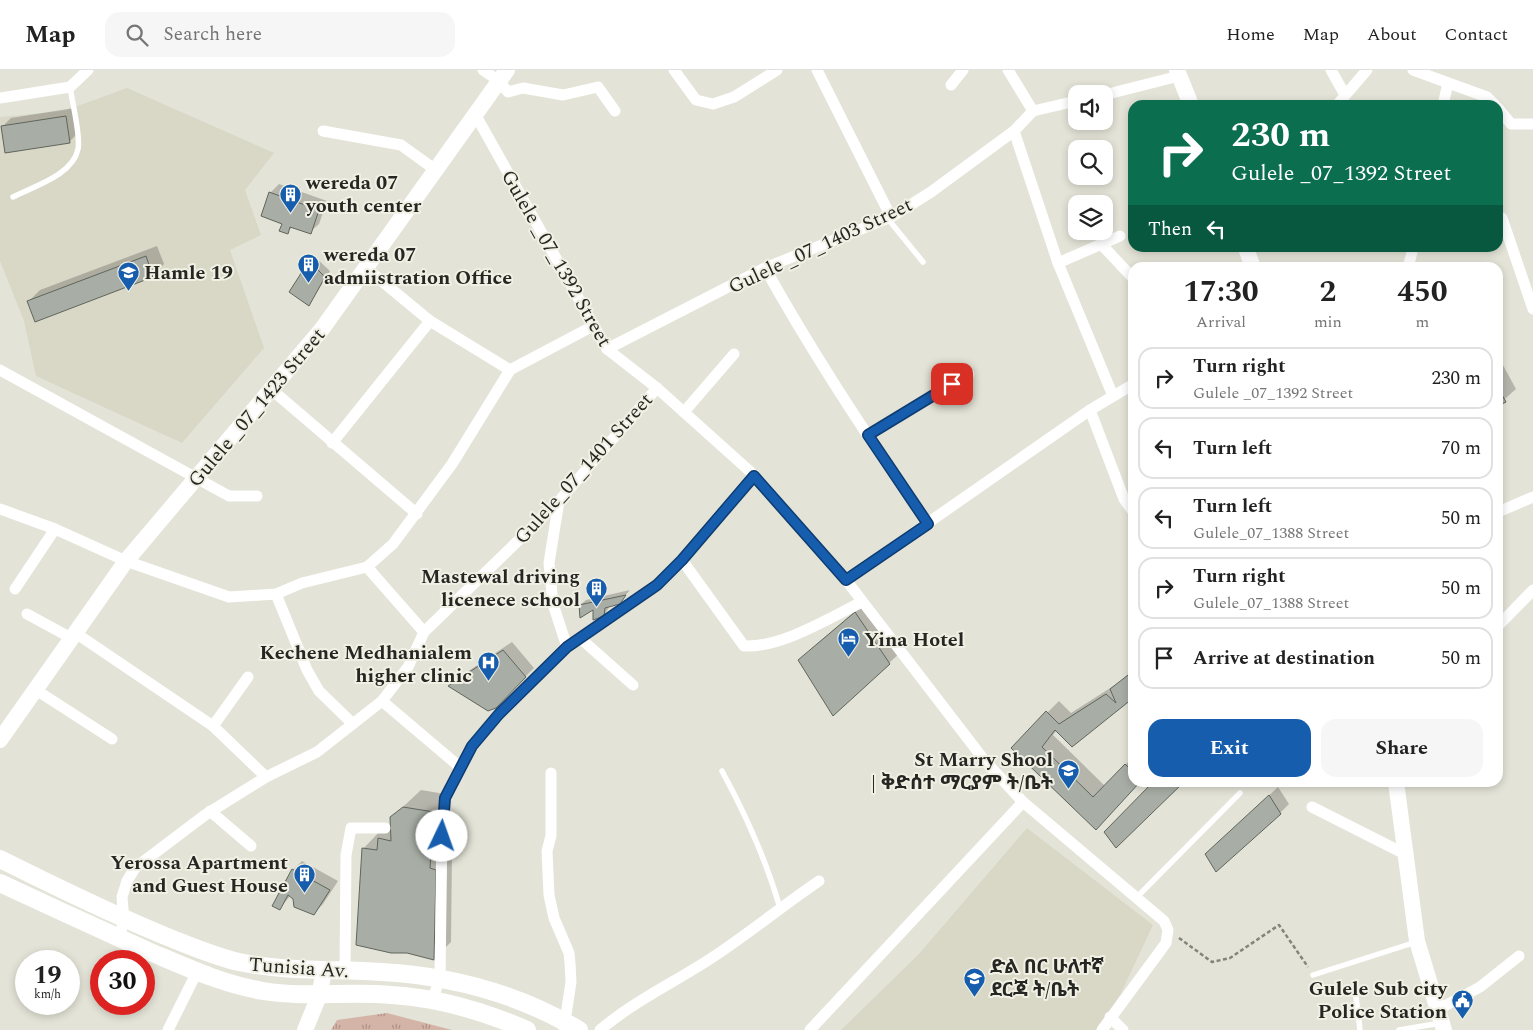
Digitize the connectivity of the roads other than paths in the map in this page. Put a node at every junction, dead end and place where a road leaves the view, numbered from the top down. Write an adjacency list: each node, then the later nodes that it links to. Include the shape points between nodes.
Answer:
1 (88, 70): 15 (street)
2 (483, 70): 12 (street)
3 (674, 70): 4 (street, via 696,100 713,104 734,97)
4 (777, 70)
5 (817, 70): 33 (street)
6 (963, 70): 14 (street)
7 (1008, 70): 25 (street)
8 (1331, 70): 17 (street)
9 (1367, 70): 17 (street)
10 (1413, 70): 13 (street)
11 (1178, 73): 16 (street); 19 (main road)
12 (503, 76): 24 (street, via 508,92 523,88 563,94 598,87); 26 (main road, Gulele _07_1423 Street)
13 (1448, 83): 21 (street); 22 (street)
14 (951, 84)
15 (70, 87): 18 (street); 32 (lane, via 79,148 75,158 67,168)
16 (1113, 91)
17 (1345, 95): 20 (street)
18 (0, 98)
19 (1189, 100)
20 (1341, 100)
21 (1444, 100)
22 (1489, 100)
23 (1068, 103): 25 (street)
24 (615, 111)
25 (1033, 111): 30 (street, Gulele _07_1403 Street)
26 (475, 114): 31 (main road, Gulele _07_1423 Street); 44 (street, Gulele _07_1392 Street)
27 (1503, 114): 28 (street, via 1511,124)
28 (1533, 124)
29 (323, 131): 31 (street, via 401,145)
30 (1014, 131): 33 (street, Gulele _07_1403 Street); 38 (street)
31 (437, 171): 39 (main road, Gulele _07_1423 Street)
32 (13, 197)
33 (890, 218): 37 (lane); 40 (street, Gulele _07_1403 Street)
34 (1503, 221): 42 (street)
35 (1120, 236): 36 (street)
36 (1102, 244): 38 (street); 41 (street)
37 (923, 262)
38 (1058, 263): 53 (street)
39 (366, 268): 43 (street); 52 (main road, Gulele _07_1423 Street)
40 (765, 268): 45 (street, Gulele _07_1403 Street); 56 (street)
41 (1128, 273)
42 (1532, 302)
43 (430, 321): 48 (street); 57 (street)
44 (593, 326): 45 (street, Gulele _07_1392 Street); 48 (street)
45 (607, 349): 51 (street, Gulele _07_1392 Street)
46 (734, 354): 55 (street)
47 (0, 370): 58 (street)
48 (510, 370): 66 (street)
49 (969, 374): 56 (street)
50 (1128, 387): 53 (street)
51 (657, 388): 55 (street, Gulele _07_1392 Street); 62 (street, Gulele_07_1401 Street)
52 (272, 390): 57 (street); 58 (main road, Gulele _07_1423 Street)
53 (1113, 396): 54 (street)
54 (1090, 410): 63 (street); 67 (street)
55 (684, 412): 59 (street, Gulele _07_1392 Street)
56 (868, 435): 67 (street)
57 (332, 443): 66 (street)
58 (197, 476): 60 (street, via 229,496); 70 (main road, Gulele _07_1423 Street)
59 (754, 476): 69 (street); 72 (street, Gulele _07_1392 Street)
60 (257, 496)
61 (1533, 497): 65 (street)
62 (559, 501): 79 (street, Gulele_07_1401 Street); 82 (street, via 549,563 553,604)
63 (1128, 504)
64 (0, 509): 68 (street)
65 (1503, 510)
66 (417, 514): 71 (street, via 393,544)
67 (928, 524): 72 (street)
68 (55, 529): 70 (street); 73 (street)
69 (682, 560): 76 (street, via 744,646 786,638); 81 (street, via 657,585)
70 (126, 561): 75 (street, via 229,597); 80 (main road, Gulele _07_1423 Street)
71 (367, 567): 75 (street, via 302,583); 79 (street)
72 (846, 580): 76 (street, Gulele _07_1392 Street)
73 (15, 589)
74 (1533, 590): 78 (street)
75 (276, 594): 87 (street, via 319,691)
76 (862, 602): 97 (street, Gulele _07_1392 Street, via 985,761)
77 (27, 614): 80 (street)
78 (1503, 621)
79 (424, 632): 86 (street, Gulele_07_1401 Street, via 408,667)
80 (75, 636): 85 (main road, Gulele _07_1423 Street); 88 (street)
81 (580, 638): 82 (street); 84 (street)
82 (567, 647): 91 (street, via 499,714 472,746)
83 (248, 677): 88 (street)
84 (633, 685)
85 (36, 690): 89 (street); 90 (main road, Gulele _07_1423 Street)
86 (382, 701): 87 (street, Gulele_07_1401 Street); 91 (street)
87 (353, 724): 94 (street, Gulele_07_1401 Street, via 317,752)
88 (213, 726): 94 (street)
89 (112, 739)
90 (0, 740)
91 (461, 768): 116 (street, via 445,798 442,825)
92 (722, 771): 107 (lane, via 747,819)
93 (551, 773): 122 (street, via 551,836 547,851 549,895 554,918 569,954)
94 (266, 777): 99 (street, Gulele_07_1401 Street)
95 (1397, 787): 102 (main road)
96 (1240, 793): 106 (lane)
97 (1023, 802): 106 (street, Gulele _07_1392 Street); 127 (street)
98 (1312, 807): 102 (street)
99 (210, 811): 101 (street); 108 (street, Gulele_07_1401 Street, via 135,868 122,897)
100 (385, 828): 112 (street, via 351,828 346,855)
101 (251, 846)
102 (1405, 854): 110 (main road)
103 (0, 859): 108 (main road, Tunisia Av.)
104 (819, 881): 107 (street)
105 (0, 883): 109 (main road, Tunisia Av.)
106 (1136, 898): 120 (street, Gulele _07_1392 Street, via 1164,921 1168,930 1166,943)
107 (780, 908): 126 (street, via 713,958 623,1011)
108 (124, 920): 109 (street, Gulele_07_1401 Street); 114 (main road, Tunisia Av., via 238,962)
109 (119, 938): 113 (main road, Tunisia Av.)
110 (1418, 942): 115 (lane); 121 (main road)
111 (1519, 956): 121 (street)
112 (345, 970): 114 (main road, Tunisia Av.); 116 (main road, Tunisia Av.)
113 (196, 972): 117 (main road, Tunisia Av., via 263,991); 123 (street)
114 (324, 972): 117 (main road)
115 (1313, 974)
116 (440, 978): 119 (street); 122 (main road, Tunisia Av., via 490,990)
117 (319, 996): 119 (main road, Tunisia Av., via 359,993); 124 (main road)
118 (1356, 997): 130 (lane)
119 (434, 999): 125 (main road, Tunisia Av.)
120 (1110, 1017): 128 (street); 129 (street)
121 (1441, 1021): 131 (lane)
122 (570, 1027)
123 (168, 1030)
124 (305, 1030)
125 (527, 1030)
126 (600, 1030)
127 (810, 1030)
128 (1102, 1030)
129 (1123, 1030)
130 (1360, 1030)
131 (1399, 1030)

